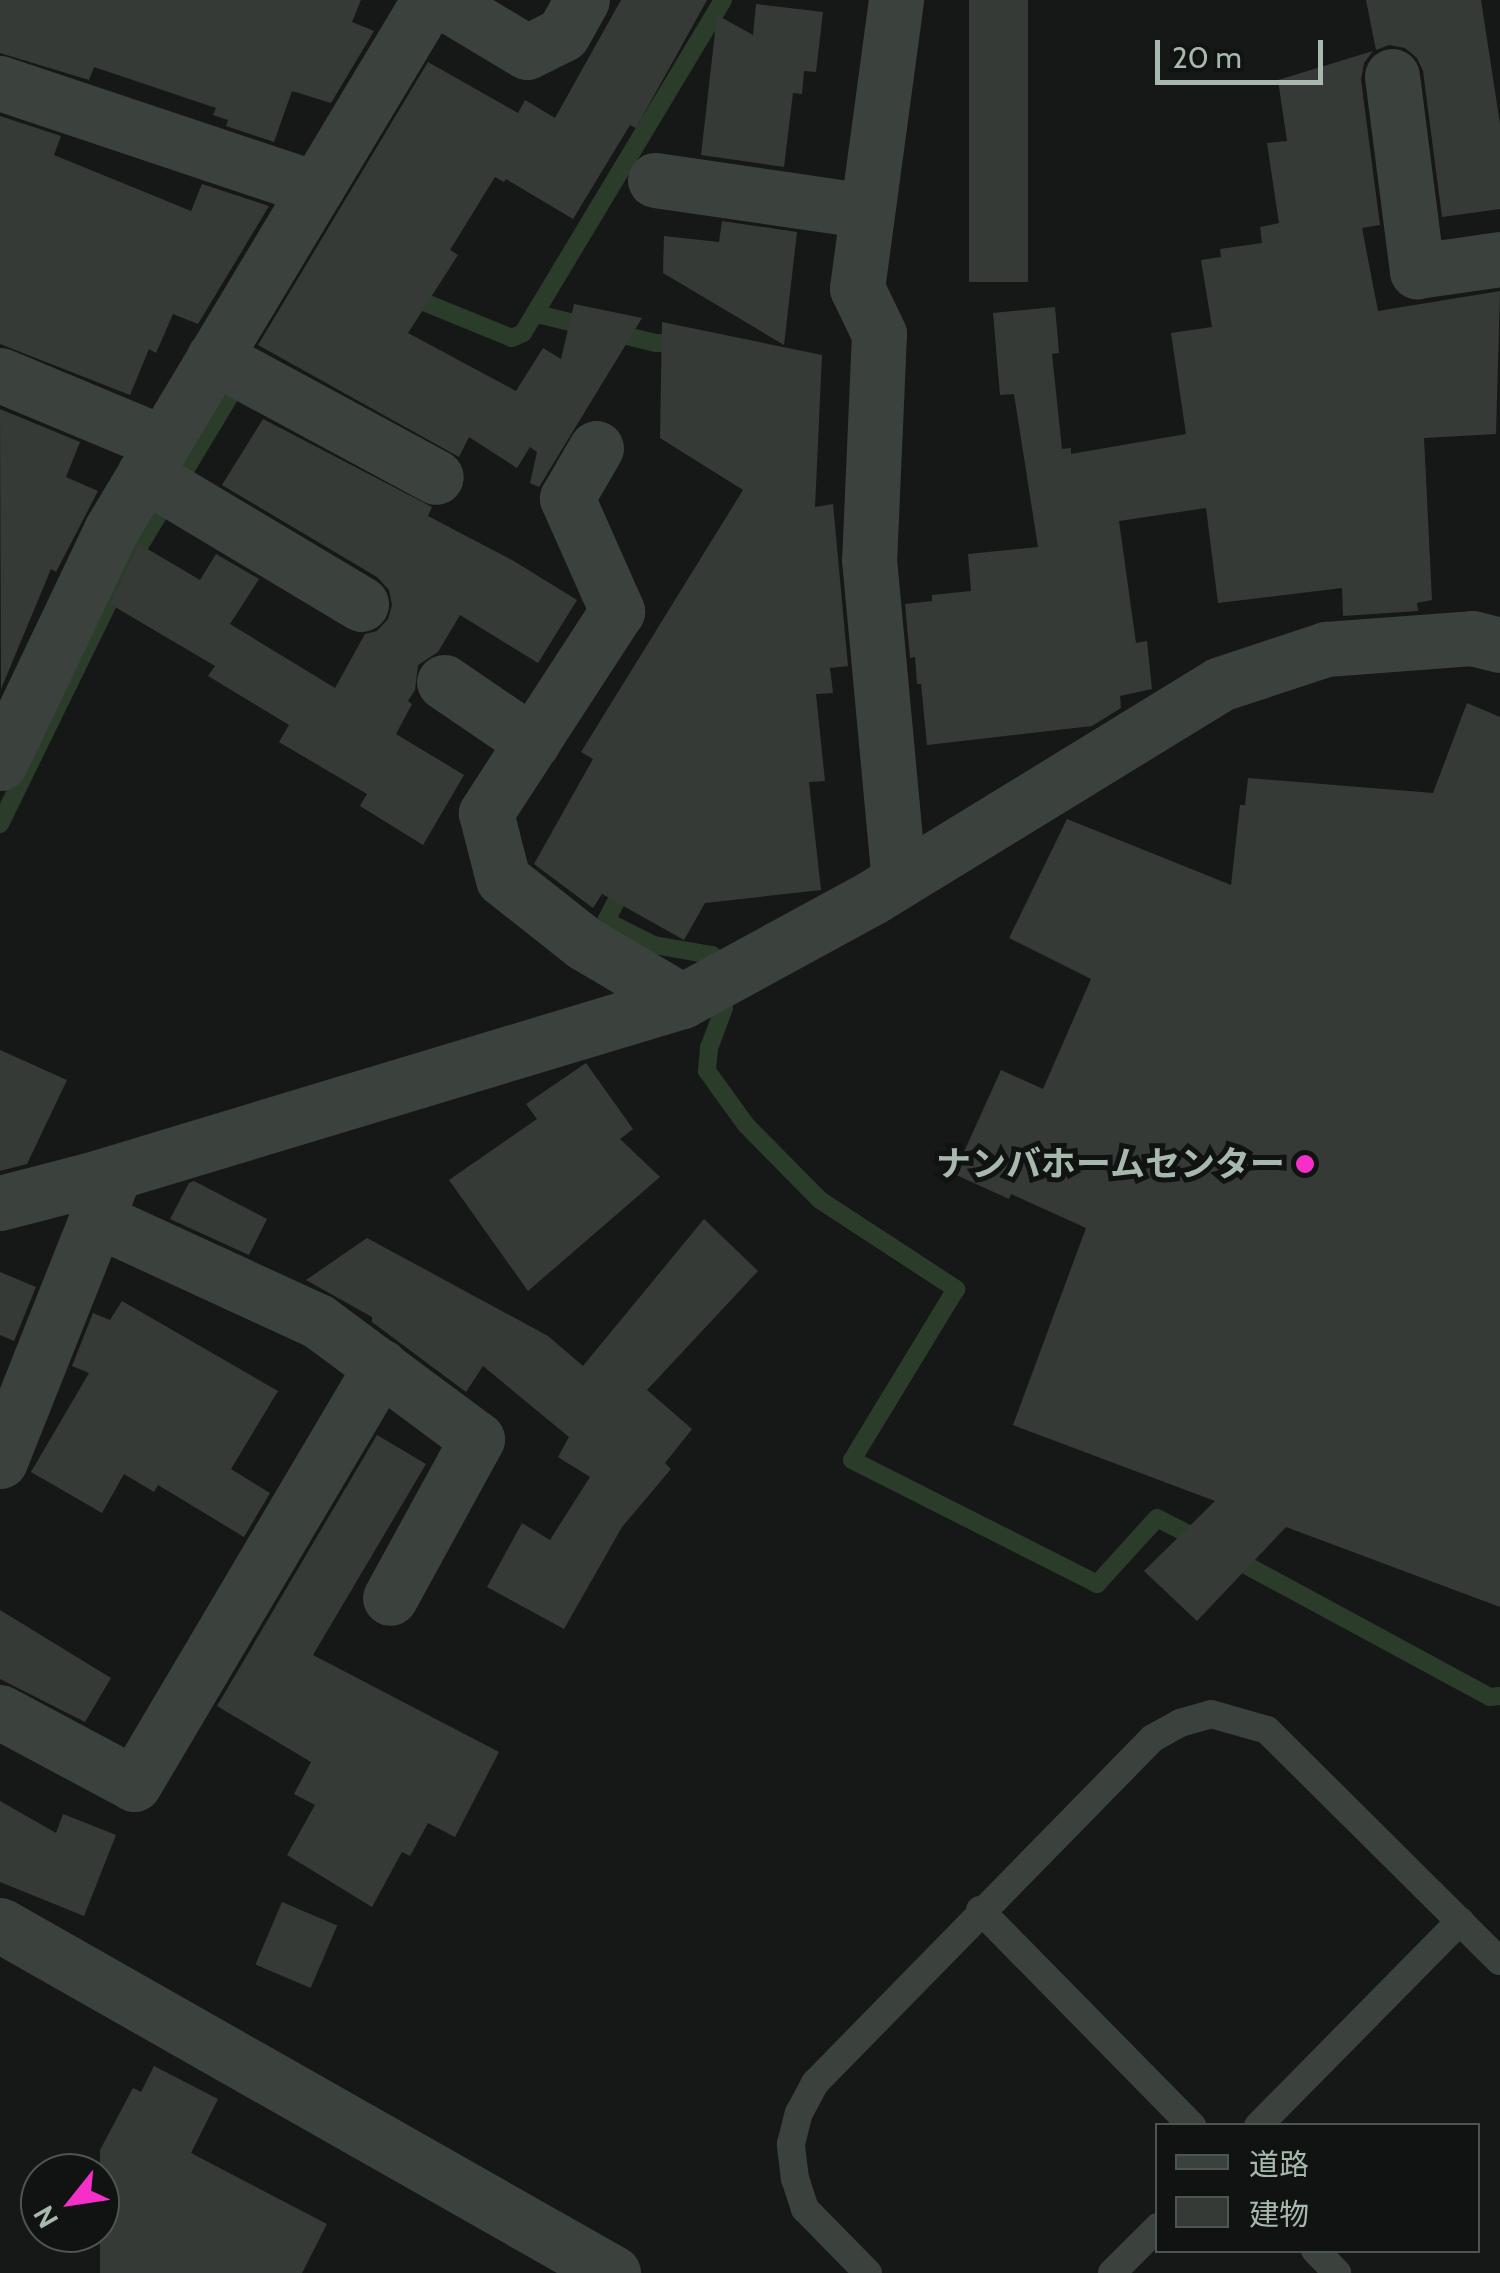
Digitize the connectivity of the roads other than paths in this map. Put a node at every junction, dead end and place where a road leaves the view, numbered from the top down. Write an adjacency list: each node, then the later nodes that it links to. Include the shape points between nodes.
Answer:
1 (429, 0): 8 (street)
2 (440, 0): 3 (street, via 526,52 563,34)
3 (582, 0)
4 (896, 0): 9 (street)
5 (1392, 76): 10 (street, via 1417,271)
6 (0, 83): 8 (street)
7 (655, 180): 9 (street)
8 (316, 190): 11 (street)
9 (867, 210): 22 (street, via 857,288 879,334 868,559)
10 (1500, 259)
11 (235, 368): 14 (street); 15 (street)
12 (0, 375): 14 (street)
13 (596, 448): 20 (street, via 567,498 617,611)
14 (163, 475): 16 (street); 19 (street, via 111,530)
15 (436, 477)
16 (361, 604)
17 (1500, 645): 22 (street, via 1472,638 1326,649 1220,684)
18 (444, 682): 20 (street)
19 (16, 688): 21 (street)
20 (532, 742): 23 (street, via 486,814 503,880 584,943)
21 (0, 763)
22 (898, 881): 23 (street)
23 (682, 1001): 24 (street)
24 (106, 1196): 25 (street); 26 (street, via 318,1321); 27 (street)
25 (0, 1203)
26 (381, 1366): 28 (street, via 477,1439); 29 (street, via 134,1784)
27 (0, 1461)
28 (390, 1598)
29 (0, 1712)
30 (980, 1910): 31 (lane, via 1153,1738 1211,1714 1267,1730); 34 (lane); 39 (lane, via 815,2083 799,2113 791,2144 806,2209)
31 (1460, 1920): 33 (lane); 35 (lane)
32 (0, 1925): 38 (street)
33 (1500, 1961)
34 (1189, 2123)
35 (1261, 2123)
36 (1155, 2230): 40 (lane)
37 (1318, 2253): 41 (lane)
38 (613, 2273)
39 (868, 2273)
40 (1112, 2273)
41 (1337, 2273)

